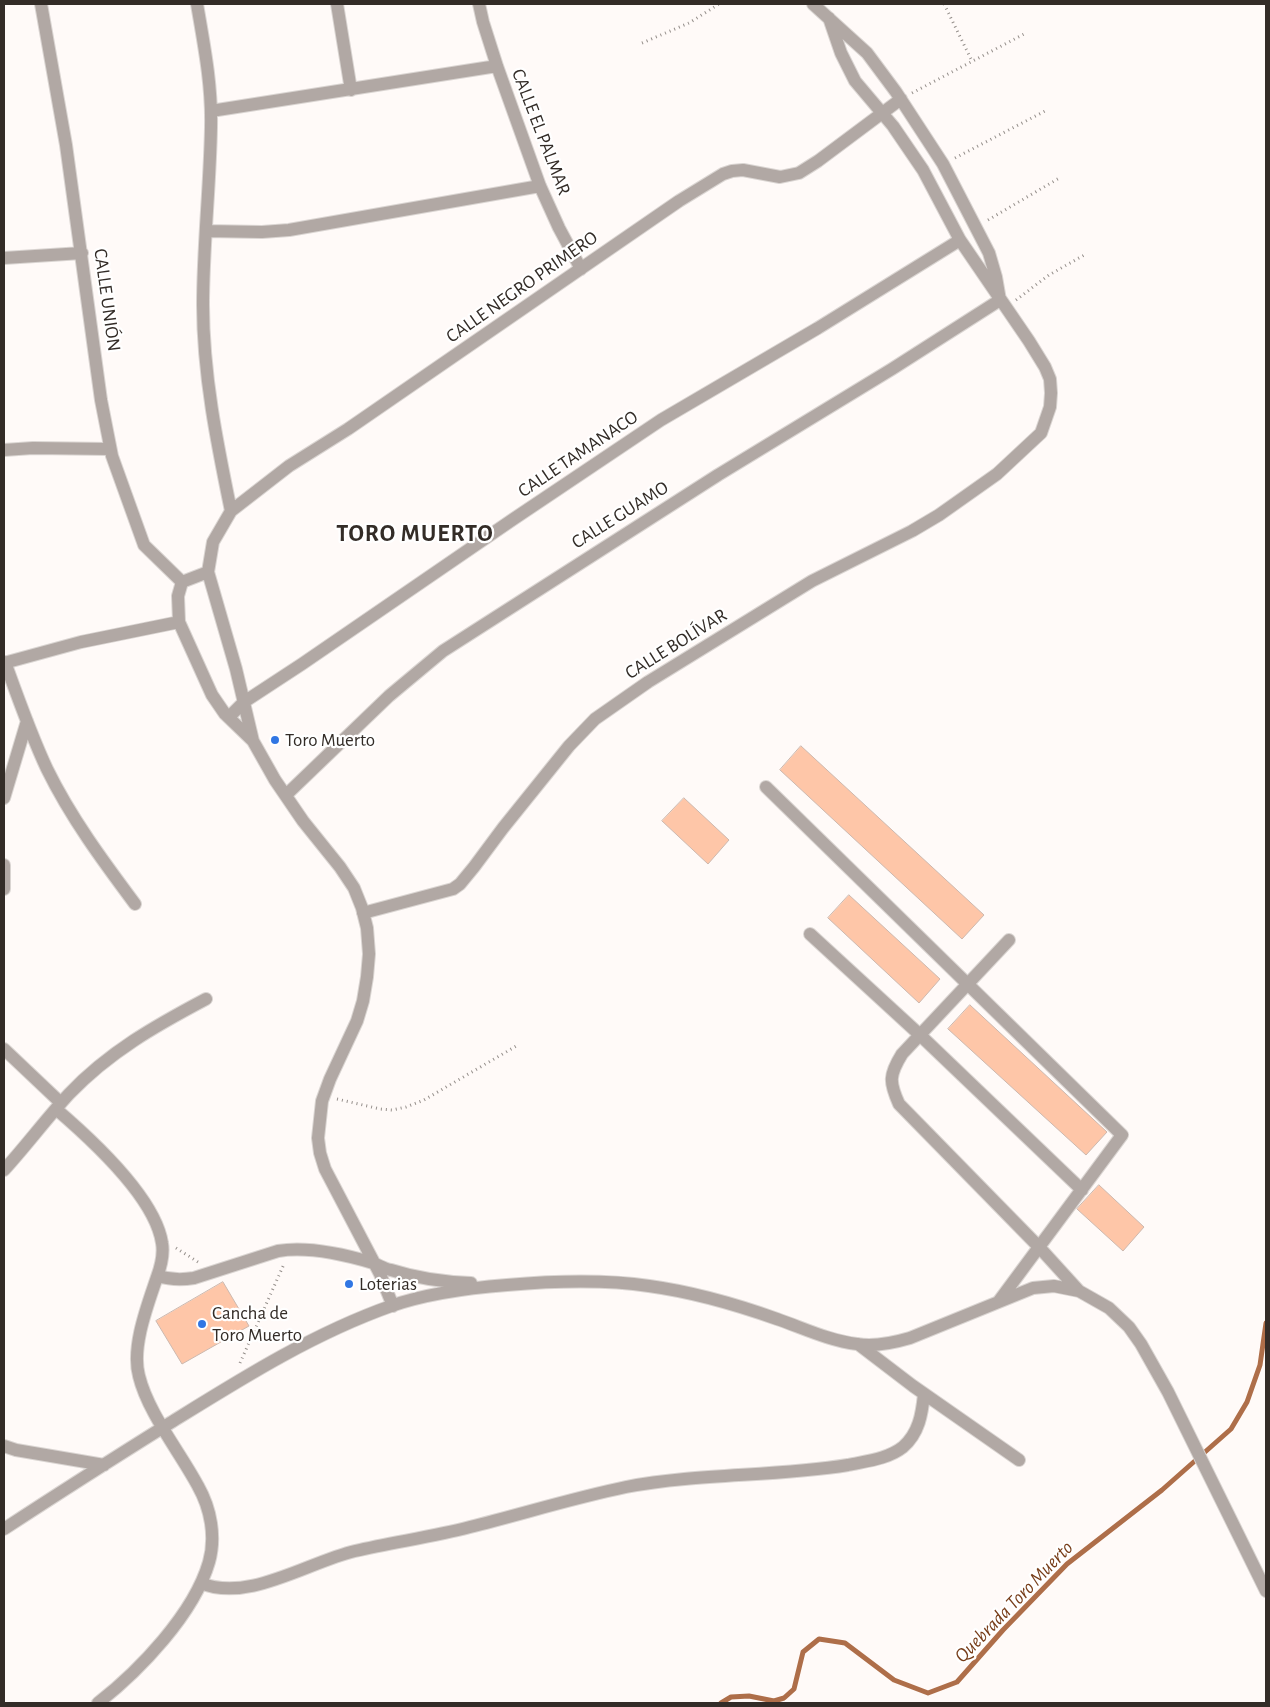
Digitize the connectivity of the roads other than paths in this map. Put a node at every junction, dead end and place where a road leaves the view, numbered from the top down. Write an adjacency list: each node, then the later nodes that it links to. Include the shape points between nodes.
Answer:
1 (42, 4): 17 (street, CALLE UNIÓN)
2 (197, 4): 10 (street)
3 (337, 4): 8 (street)
4 (479, 4): 7 (street, CALLE EL PALMAR)
5 (814, 4): 6 (street)
6 (829, 18): 9 (street, via 867,53); 11 (street, via 855,81)
7 (497, 66): 8 (street); 12 (street, CALLE EL PALMAR)
8 (350, 90): 10 (street)
9 (901, 99): 11 (street, CALLE NEGRO PRIMERO); 13 (street, via 943,164)
10 (211, 110): 15 (street)
11 (882, 114): 14 (street, via 923,170); 19 (street, CALLE NEGRO PRIMERO, via 799,173 780,177 743,170 723,174)
12 (540, 186): 15 (street, via 289,230); 19 (street, CALLE EL PALMAR)
13 (962, 201): 14 (street); 20 (street, via 989,253)
14 (945, 211): 16 (street)
15 (206, 231): 23 (street, via 204,336 214,426)
16 (960, 240): 20 (street); 28 (street, CALLE TAMANACO, via 662,420)
17 (82, 253): 18 (street); 21 (street, CALLE UNIÓN)
18 (4, 258)
19 (581, 269): 23 (street, CALLE NEGRO PRIMERO, via 289,466)
20 (1003, 304): 33 (street, CALLE GUAMO, via 718,475 443,651 389,696); 38 (street, CALLE BOLÍVAR, via 1030,341 1050,379 1050,407 1041,433 997,474 939,515 812,581 648,682 595,719 569,746 453,889)
21 (110, 449): 22 (street); 25 (street, CALLE UNIÓN, via 144,545)
22 (4, 450)
23 (231, 511): 24 (street, CALLE NEGRO PRIMERO, via 213,542)
24 (208, 572): 25 (street); 28 (street)
25 (182, 582): 26 (street, via 178,596)
26 (179, 622): 27 (street); 29 (street, via 212,695)
27 (4, 662): 30 (street)
28 (244, 702): 29 (street, CALLE TAMANACO); 31 (street)
29 (229, 718): 31 (street)
30 (27, 721): 34 (street); 37 (street, via 48,770 79,825)
31 (253, 741): 33 (street)
32 (766, 787): 41 (street)
33 (286, 795): 38 (street, via 350,881)
34 (4, 798)
35 (4, 865): 36 (street)
36 (4, 890)
37 (135, 904)
38 (363, 913): 49 (street, via 369,954 363,1001 325,1094 318,1138 325,1169)
39 (810, 934): 43 (street)
40 (1008, 940): 41 (street)
41 (967, 984): 43 (street); 47 (street, via 1122,1135)
42 (206, 999): 45 (street, via 127,1043)
43 (920, 1035): 47 (street); 48 (street, via 892,1070 891,1086 899,1104)
44 (4, 1049): 45 (street)
45 (58, 1106): 46 (street); 50 (street, via 116,1164 144,1202 163,1244)
46 (4, 1170)
47 (1082, 1190): 48 (street)
48 (1039, 1247): 52 (street); 53 (street)
49 (375, 1263): 50 (street, via 320,1251 290,1249 194,1278 180,1280); 51 (street, via 388,1270 433,1279); 54 (street)
50 (158, 1276): 57 (street, via 142,1327 137,1362 146,1396)
51 (515, 1284): 54 (street, via 465,1289); 55 (street, via 583,1281 671,1289 713,1298)
52 (1079, 1291): 53 (street, via 1044,1286); 63 (street, via 1109,1308 1128,1327 1150,1360)
53 (998, 1302): 55 (street, via 910,1338 891,1343)
54 (393, 1306): 57 (street, via 288,1352)
55 (858, 1344): 56 (street)
56 (924, 1394): 59 (street); 62 (street, via 920,1423 914,1435 903,1448 870,1461 797,1471 646,1483 468,1528 353,1552 245,1587 224,1589)
57 (163, 1428): 60 (street); 62 (street, via 208,1506 212,1545)
58 (4, 1446): 60 (street)
59 (1019, 1460)
60 (104, 1465): 61 (street)
61 (4, 1529)
62 (201, 1583): 64 (street, via 161,1642 130,1676)
63 (1266, 1591)
64 (98, 1703)

